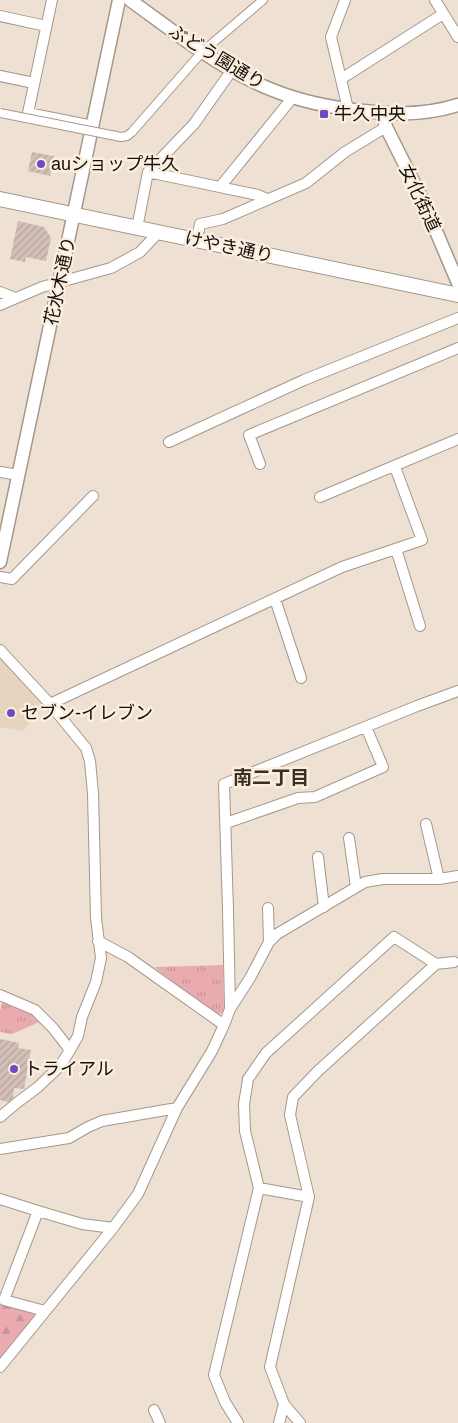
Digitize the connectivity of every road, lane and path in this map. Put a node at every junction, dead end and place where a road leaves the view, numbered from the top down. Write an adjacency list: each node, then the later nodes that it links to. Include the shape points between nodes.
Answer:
1 (52, 0): 9 (street)
2 (119, 0): 21 (street, 花水木通り)
3 (130, 0): 11 (street, ぶどう園通り)
4 (263, 0): 11 (street)
5 (345, 0): 14 (street, via 331,37)
6 (435, 0): 7 (street)
7 (443, 14): 10 (street); 14 (street)
8 (0, 16): 9 (street)
9 (46, 26): 15 (street)
10 (458, 37)
11 (202, 52): 12 (street, ぶどう園通り); 19 (street, bridge, via 127,136)
12 (232, 70): 16 (street, ぶどう園通り); 23 (street, via 194,124)
13 (0, 76): 15 (street)
14 (341, 79): 18 (street)
15 (34, 83): 21 (street, via 28,113)
16 (293, 97): 18 (street, ぶどう園通り); 24 (street)
17 (458, 106): 20 (street, ぶどう園通り, via 410,114)
18 (348, 109): 20 (street, ぶどう園通り)
19 (0, 114)
20 (383, 114): 22 (street, 女化街道)
21 (93, 126): 27 (street, 花水木通り)
22 (386, 128): 26 (street, via 345,152 306,183); 32 (street, 女化街道, via 425,205)
23 (148, 172): 24 (street); 28 (street)
24 (220, 187): 26 (street)
25 (0, 199): 27 (main road, けやき通り)
26 (267, 200): 30 (street, via 223,219 200,224)
27 (74, 214): 28 (main road, けやき通り); 31 (street, 花水木通り)
28 (137, 228): 29 (main road, けやき通り)
29 (159, 232): 30 (main road, けやき通り); 31 (street, via 140,252 111,268)
30 (196, 240): 34 (main road, けやき通り)
31 (60, 282): 35 (street); 44 (street, 花水木通り)
32 (458, 283)
33 (0, 292): 35 (street)
34 (458, 295)
35 (15, 298): 36 (street)
36 (0, 305)
37 (458, 318): 40 (street, via 304,380)
38 (458, 348): 41 (street, via 249,436)
39 (458, 439): 42 (street)
40 (169, 442)
41 (260, 464)
42 (395, 467): 46 (street); 48 (street, via 422,540)
43 (0, 472): 44 (street)
44 (19, 475): 47 (street, 花水木通り)
45 (94, 496): 50 (street, via 12,579)
46 (320, 497)
47 (3, 533): 49 (street, 花水木通り)
48 (396, 549): 51 (street, via 342,567); 52 (street)
49 (0, 562)
50 (0, 577)
51 (275, 598): 54 (street); 56 (street)
52 (420, 626)
53 (0, 650): 56 (street)
54 (301, 678)
55 (458, 691): 57 (street)
56 (50, 704): 67 (street, via 86,748 90,761)
57 (366, 727): 58 (street, via 224,784); 58 (street, via 383,767 314,797 298,798)
58 (226, 823): 72 (street)
59 (426, 824): 63 (street)
60 (349, 838): 64 (street)
61 (318, 857): 65 (street)
62 (458, 876): 63 (street)
63 (438, 879): 64 (street, via 383,879)
64 (356, 887): 65 (street)
65 (324, 907): 68 (street)
66 (268, 908): 68 (street)
67 (98, 941): 73 (street, via 128,956); 74 (street, via 101,958 96,982)
68 (269, 942): 72 (street)
69 (454, 962): 70 (street)
70 (436, 964): 78 (street, via 394,937 266,1053 248,1079 244,1104 245,1131); 79 (street, via 292,1097 290,1115)
71 (0, 995): 74 (street, via 35,1010)
72 (230, 1009): 73 (street)
73 (224, 1025): 75 (street, via 212,1051)
74 (70, 1050): 76 (street, via 60,1066)
75 (176, 1108): 77 (street, via 102,1121 69,1138); 82 (street, via 138,1194)
76 (0, 1117)
77 (0, 1149)
78 (260, 1188): 79 (street); 88 (street, via 214,1375)
79 (308, 1197): 85 (street, via 270,1367)
80 (0, 1199): 81 (street)
81 (38, 1211): 82 (street, via 82,1224); 83 (street, via 4,1300)
82 (113, 1228): 83 (street)
83 (45, 1311): 84 (street)
84 (0, 1367)
85 (284, 1404): 89 (street); 90 (street)
86 (154, 1410): 87 (street)
87 (160, 1423)
88 (238, 1423)
89 (280, 1423)
90 (300, 1423)

